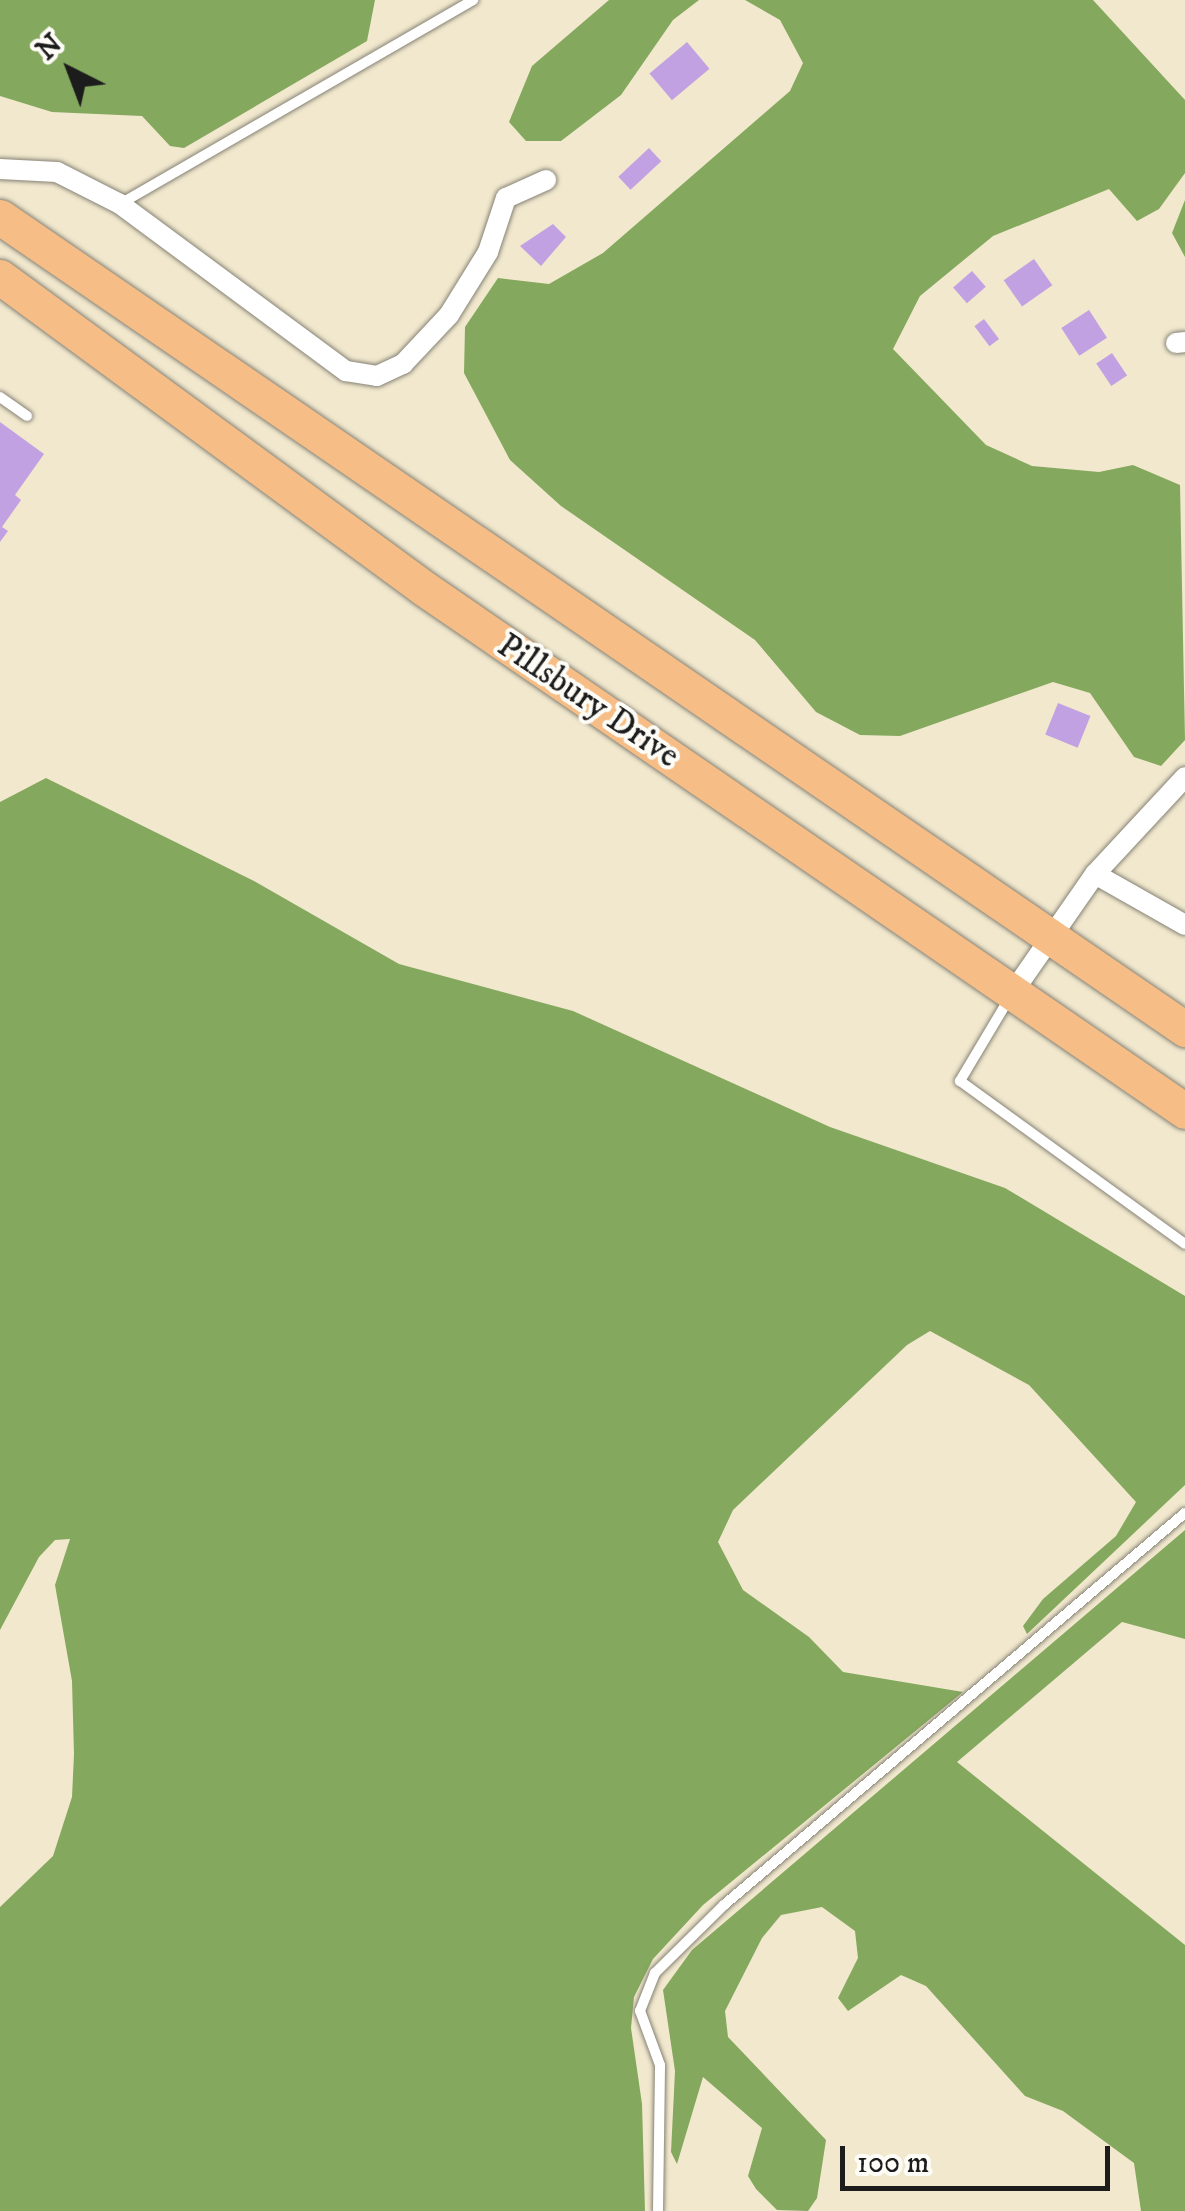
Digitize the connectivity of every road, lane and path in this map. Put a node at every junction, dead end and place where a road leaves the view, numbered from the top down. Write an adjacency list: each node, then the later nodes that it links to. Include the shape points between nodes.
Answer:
1 (473, 0): 4 (lane)
2 (0, 170): 4 (street, via 57,172)
3 (546, 180): 4 (street, via 506,198 488,252 448,314 403,364 377,376 346,371)
4 (120, 204)
5 (0, 217): 12 (highway, Pillsbury Drive)
6 (0, 278): 13 (highway, Pillsbury Drive, via 425,589)
7 (0, 397): 8 (lane)
8 (27, 416)
9 (1185, 777): 10 (street)
10 (1094, 874): 11 (street); 12 (street)
11 (1185, 925)
12 (1050, 935): 13 (street); 14 (highway, Pillsbury Drive)
13 (1013, 992): 15 (highway, Pillsbury Drive); 16 (lane, via 960,1081)
14 (1185, 1029)
15 (1185, 1111)
16 (1185, 1244)
17 (1185, 1513): 18 (lane, via 724,1905 655,1972 640,2011 660,2065)
18 (658, 2211)

